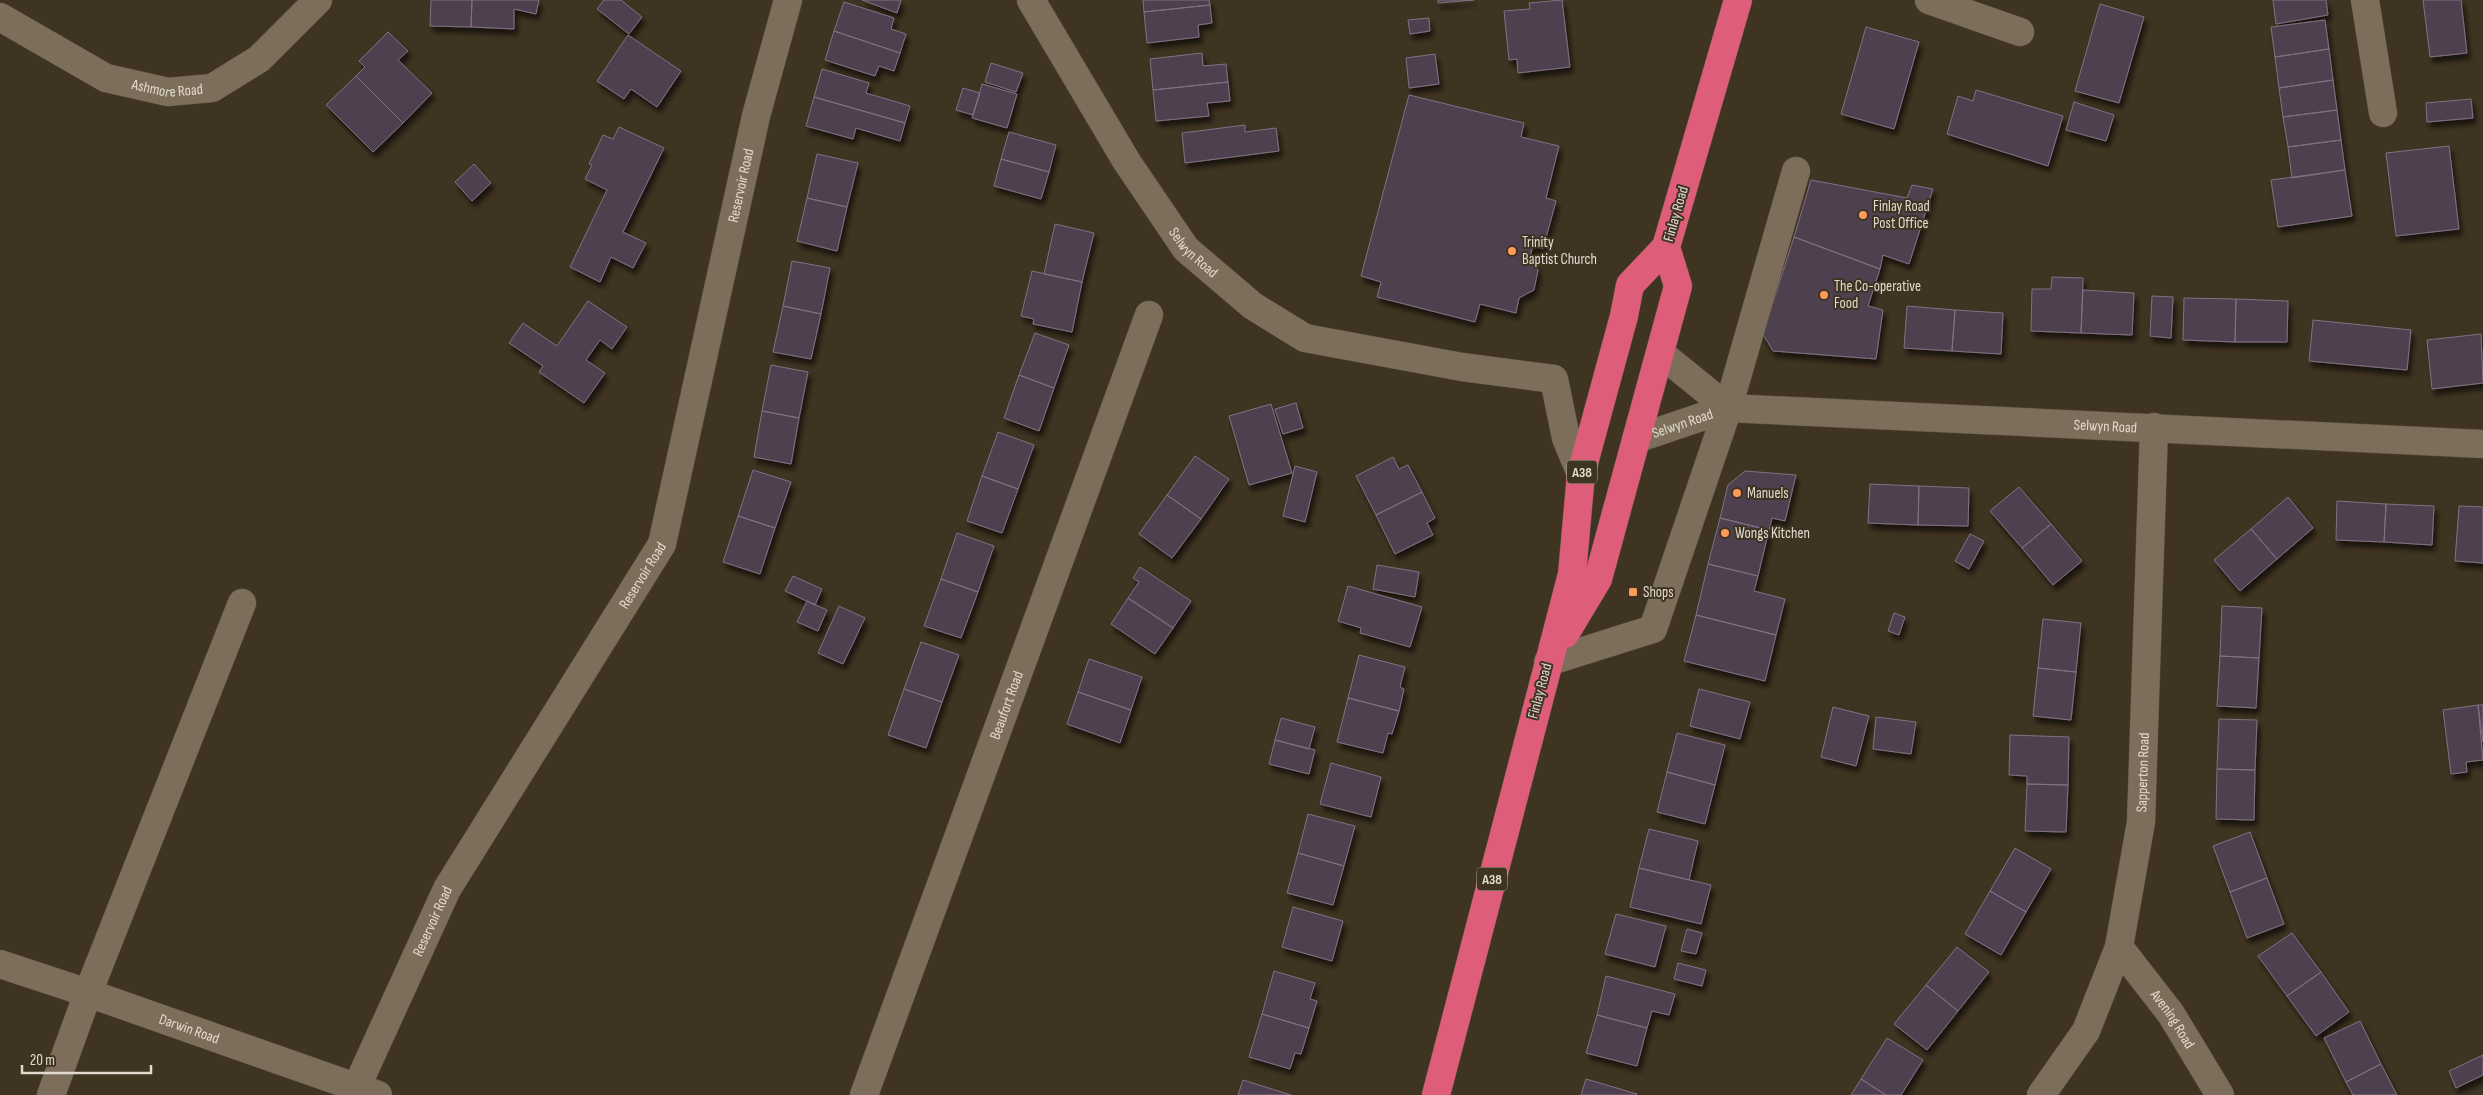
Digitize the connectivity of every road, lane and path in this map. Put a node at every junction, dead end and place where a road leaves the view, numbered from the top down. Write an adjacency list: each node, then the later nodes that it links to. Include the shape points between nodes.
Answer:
1 (318, 0): 7 (street, Ashmore Road, via 260,59 212,88 168,92 106,78)
2 (788, 0): 24 (street, Reservoir Road, via 756,116 662,544 447,889)
3 (1031, 0): 18 (street, Selwyn Road, via 1127,162 1186,249 1246,300 1305,338 1462,368 1554,379 1566,438)
4 (1738, 0): 11 (highway, Finlay Road / A38)
5 (1929, 0): 8 (street)
6 (2365, 0): 9 (street)
7 (0, 17)
8 (2020, 32)
9 (2383, 113)
10 (1796, 171): 14 (street)
11 (1666, 247): 13 (highway, Finlay Road / A38, via 1678,286); 18 (highway, Finlay Road / A38, via 1630,285)
12 (1149, 315): 26 (street, Beaufort Road)
13 (1660, 353): 14 (street, Selwyn Road); 16 (highway, Finlay Road / A38)
14 (1728, 408): 15 (street, Selwyn Road); 16 (street, Selwyn Road); 20 (street, via 1653,630)
15 (2154, 427): 17 (street, Selwyn Road); 21 (street, Sapperton Road, via 2141,822)
16 (1636, 439): 20 (highway, Finlay Road / A38, via 1598,579)
17 (2483, 444)
18 (1581, 474): 20 (highway, Finlay Road / A38, via 1572,574)
19 (242, 603): 23 (street)
20 (1548, 662): 27 (highway, Finlay Road / A38)
21 (2119, 947): 28 (street, Sapperton Road, via 2086,1031); 29 (street, Avening Road, via 2171,1014)
22 (0, 964): 23 (street, Darwin Road)
23 (88, 993): 24 (street, Darwin Road); 25 (street)
24 (362, 1093)
25 (51, 1095)
26 (864, 1095)
27 (1436, 1095)
28 (2041, 1095)
29 (2220, 1095)

